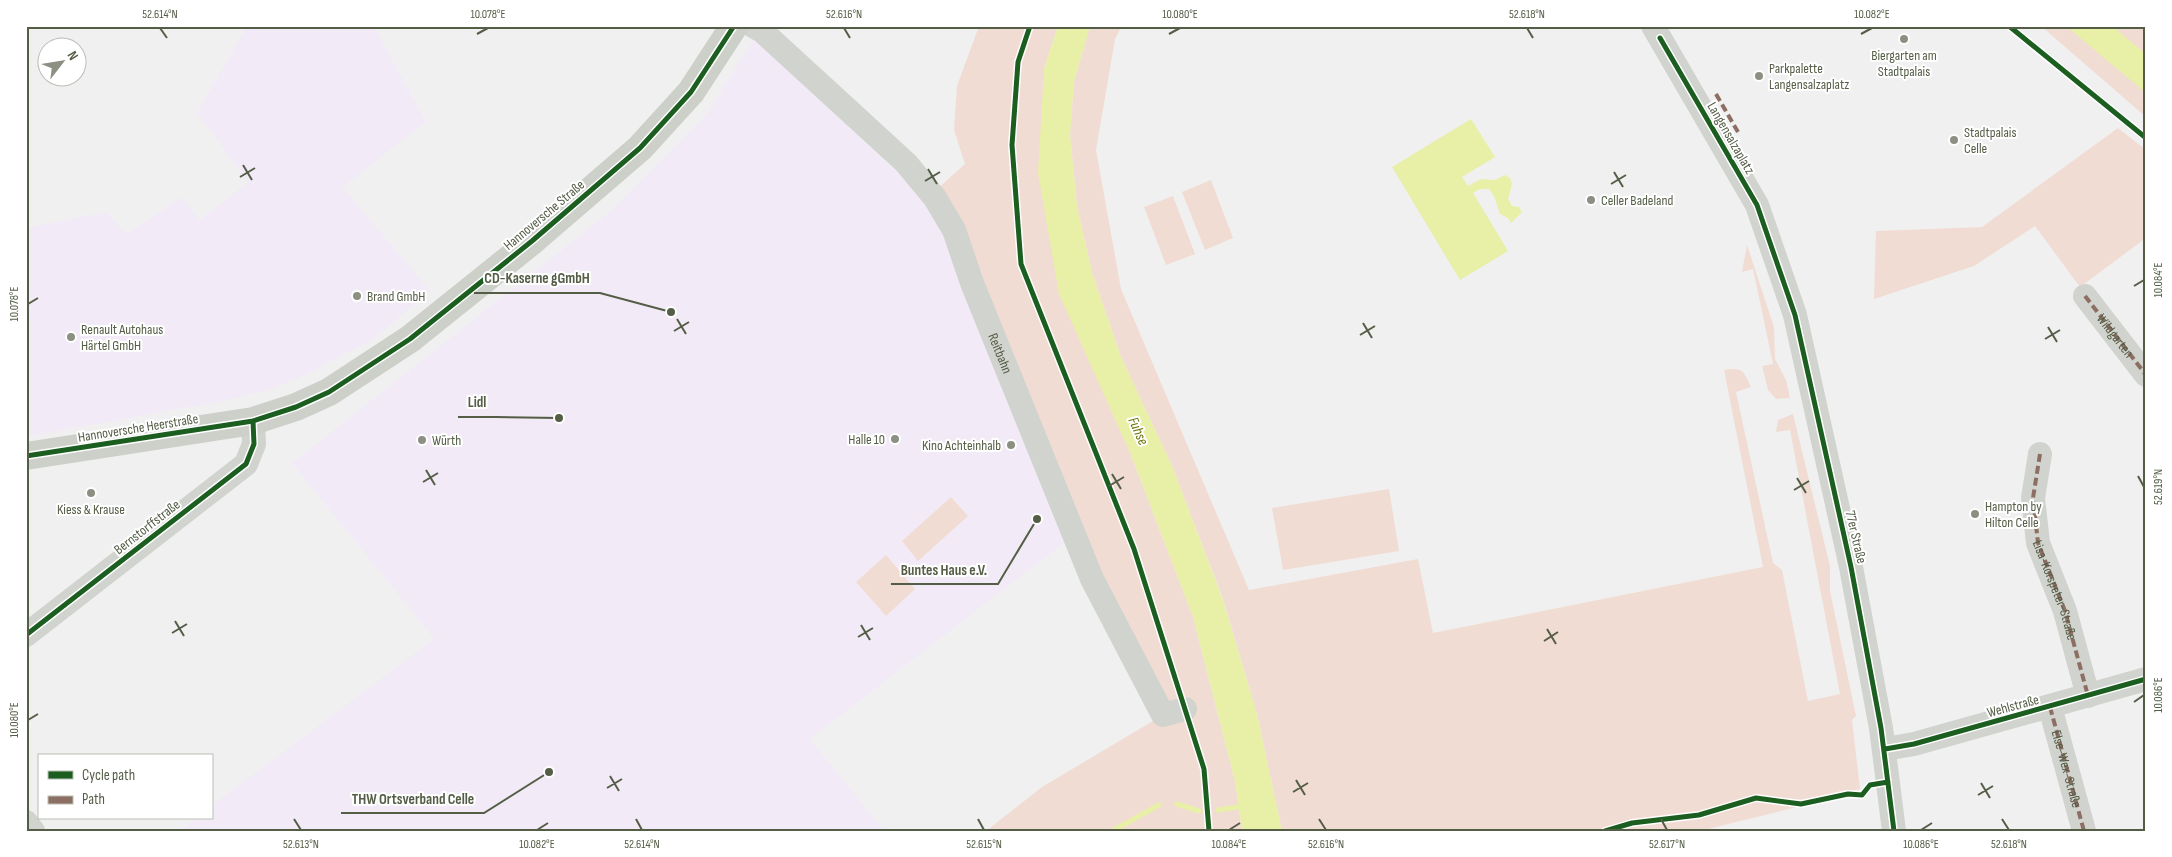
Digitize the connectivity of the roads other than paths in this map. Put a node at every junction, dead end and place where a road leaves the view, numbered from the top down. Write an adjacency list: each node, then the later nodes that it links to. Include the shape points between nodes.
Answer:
1 (734, 26): 7 (main road, Hannoversche Straße, via 691,92 640,148 517,253 410,339 367,369 330,392)
2 (753, 26): 14 (street, Reitbahn, via 906,163 935,198 954,230 972,283 1092,579 1163,715)
3 (1657, 32): 4 (street, Langensalzaplatz, via 1757,205)
4 (1776, 253): 15 (street, 77er Straße, via 1795,315 1851,567)
5 (2085, 296): 6 (street, Wildgarten)
6 (2146, 375)
7 (253, 421): 9 (main road, Hannoversche Heerstraße); 10 (street, Bernstorffstraße, via 254,444 246,464)
8 (2040, 454): 12 (street, Lisa-Korspeter-Straße, via 2032,498 2038,543 2065,611)
9 (26, 456)
10 (26, 634)
11 (2146, 679): 12 (street, Wehlstraße)
12 (2088, 696): 13 (street, Wehlstraße)
13 (2050, 707): 15 (street, Wehlstraße); 19 (street, Else-Wex-Straße)
14 (1185, 709)
15 (1885, 749): 18 (street, 77er Straße)
16 (26, 822): 17 (street)
17 (33, 831)
18 (1894, 831)
19 (2084, 831)

